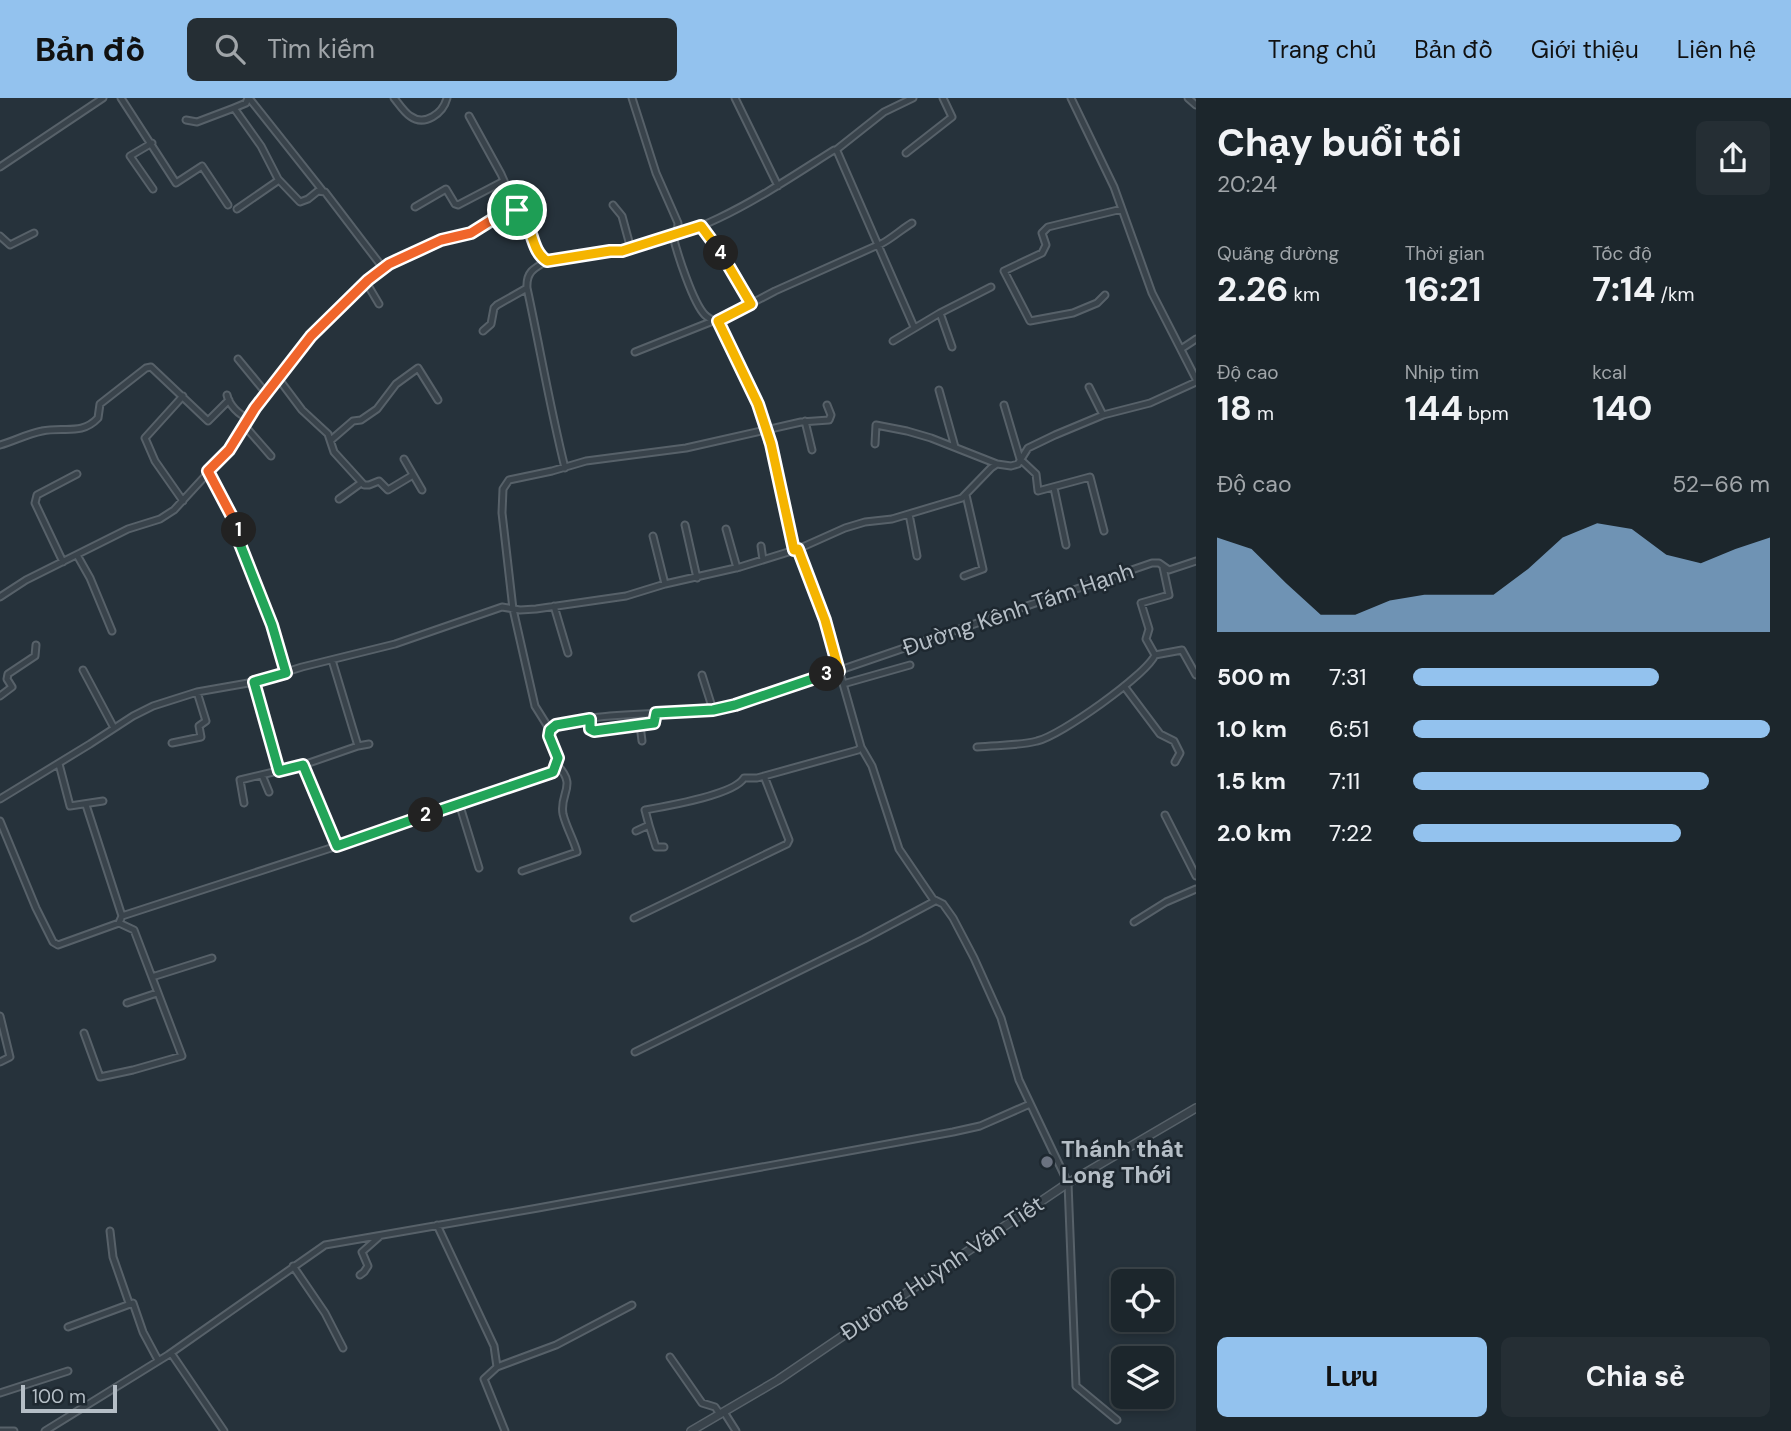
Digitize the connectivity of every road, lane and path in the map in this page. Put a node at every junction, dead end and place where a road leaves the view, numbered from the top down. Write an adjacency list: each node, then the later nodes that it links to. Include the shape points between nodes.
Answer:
1 (121, 98): 16 (street)
2 (249, 98): 13 (street); 24 (street)
3 (394, 98): 4 (street, via 418,120 437,114)
4 (447, 98)
5 (735, 98): 22 (street)
6 (943, 98): 18 (street, via 951,119)
7 (1071, 98): 29 (street)
8 (1188, 98): 12 (street)
9 (100, 99): 19 (street)
10 (634, 99): 34 (street, via 656,173 678,223)
11 (909, 99): 17 (street, via 884,112)
12 (1196, 105)
13 (234, 108): 15 (street, via 197,122); 20 (street)
14 (469, 116): 21 (street)
15 (186, 120)
16 (152, 143): 23 (street, via 130,156); 25 (street, via 177,183 203,167)
17 (836, 150): 22 (street); 36 (street)
18 (906, 153)
19 (0, 167)
20 (279, 180): 24 (street, via 300,202); 28 (street)
21 (504, 181): 27 (street, via 458,205 446,189); 30 (street)
22 (778, 186): 32 (street)
23 (153, 189)
24 (322, 190): 39 (street)
25 (228, 205)
26 (613, 205): 37 (street, via 622,216)
27 (415, 207)
28 (237, 209)
29 (1122, 209): 43 (street, via 1048,227 1042,233 1046,245 1042,253 1004,271 1030,321 1073,313); 53 (street, via 1152,293)
30 (517, 210): 38 (street); 39 (street)
31 (912, 223): 36 (street)
32 (701, 226): 34 (street); 45 (street)
33 (34, 233): 35 (street, via 10,245)
34 (675, 235): 37 (street); 47 (street, via 699,306)
35 (0, 236)
36 (878, 245): 45 (street); 48 (street)
37 (631, 249): 38 (street)
38 (547, 261): 42 (street, via 531,270)
39 (383, 268): 40 (street)
40 (366, 282): 44 (street); 56 (street, via 311,336)
41 (991, 287): 46 (street)
42 (527, 288): 49 (street, via 497,305 491,324); 79 (street)
43 (1105, 295)
44 (379, 304)
45 (751, 304): 47 (street)
46 (940, 313): 48 (street); 52 (street)
47 (716, 321): 54 (street); 69 (street)
48 (914, 327): 51 (street)
49 (483, 331)
50 (1196, 339): 53 (street)
51 (893, 341)
52 (952, 347)
53 (1181, 348): 57 (street)
54 (635, 352)
55 (238, 359): 60 (street)
56 (278, 379): 60 (street); 70 (street)
57 (1196, 380): 65 (street, via 1150,403)
58 (1089, 387): 65 (street)
59 (939, 390): 73 (street)
60 (266, 393): 66 (street)
61 (183, 396): 66 (street, via 208,421 228,397); 72 (street, via 151,367 146,368 100,404 98,418 87,427 41,431); 88 (street, via 145,438)
62 (438, 400): 70 (street, via 418,369 396,384 377,409)
63 (827, 405): 67 (street, via 829,420)
64 (1004, 405): 77 (street)
65 (1103, 415): 77 (street, via 1028,448)
66 (248, 418): 68 (street)
67 (805, 421): 69 (street); 74 (street)
68 (244, 425): 75 (street); 80 (street, via 229,450)
69 (766, 429): 79 (street); 96 (street)
70 (331, 440): 83 (street, via 334,452)
71 (875, 444): 73 (street, via 876,425)
72 (0, 445)
73 (955, 447): 78 (street)
74 (813, 450)
75 (271, 456)
76 (404, 459): 82 (street)
77 (1020, 459): 78 (street, via 1011,466); 84 (street, via 1036,474 1038,491)
78 (997, 464): 86 (street)
79 (565, 468): 109 (street, via 509,480 503,489)
80 (208, 471): 88 (street); 118 (street, via 239,528 240,544)
81 (76, 474): 101 (street, via 37,495 35,503)
82 (413, 475): 83 (street, via 388,490 379,481 366,486); 85 (street)
83 (361, 483): 87 (street)
84 (1055, 488): 92 (street, via 1090,477); 94 (street)
85 (422, 490)
86 (966, 495): 89 (street); 104 (street, via 983,569)
87 (339, 499)
88 (183, 501): 97 (street, via 160,519 128,529)
89 (909, 514): 96 (street, via 845,528); 98 (street)
90 (685, 525): 105 (street)
91 (726, 528): 103 (street)
92 (1104, 531)
93 (653, 536): 106 (street)
94 (1066, 545)
95 (761, 547): 99 (street)
96 (796, 549): 99 (street); 117 (street, via 825,620)
97 (77, 555): 101 (street); 110 (street)
98 (917, 556)
99 (763, 560): 103 (street)
100 (1196, 561): 102 (street, Đường Kênh Tám Hạnh, via 1169,570)
101 (63, 562): 107 (street)
102 (1163, 566): 113 (street, via 1169,595 1142,603 1149,629 1146,639); 117 (street, Đường Kênh Tám Hạnh, via 1152,563)
103 (737, 568): 105 (street)
104 (964, 576)
105 (697, 578): 106 (street)
106 (665, 584): 108 (street, via 626,597)
107 (0, 597)
108 (554, 606): 109 (street); 112 (street)
109 (513, 609): 114 (street, via 487,611); 131 (street, via 536,706)
110 (112, 631)
111 (36, 645): 125 (street, via 35,656 8,674 12,687)
112 (568, 653)
113 (1155, 655): 120 (street, via 1182,650); 123 (street)
114 (332, 660): 118 (street); 135 (street)
115 (910, 665): 122 (street)
116 (83, 670): 130 (street)
117 (839, 671): 122 (street); 126 (street, Đường Kênh Tám Hạnh)
118 (286, 673): 121 (street)
119 (702, 675): 126 (street)
120 (1196, 675)
121 (254, 682): 124 (street); 142 (street)
122 (843, 684): 136 (street)
123 (1124, 686): 137 (street, via 1055,735 1037,742); 138 (street, via 1160,734 1174,741 1181,753)
124 (197, 692): 130 (street, via 153,706); 133 (street, via 206,721 199,726 201,737)
125 (0, 696)
126 (713, 710): 127 (street, Đường Kênh Tám Hạnh)
127 (656, 713): 128 (street, Đường Kênh Tám Hạnh); 129 (street, via 655,723)
128 (590, 719): 129 (street, via 594,731); 131 (street, Đường Kênh Tám Hạnh)
129 (640, 725): 132 (street)
130 (114, 728): 139 (street)
131 (550, 730): 141 (street)
132 (642, 741)
133 (172, 743)
134 (369, 744): 135 (street)
135 (358, 746): 140 (street)
136 (861, 747): 144 (street); 161 (street, via 872,766 899,849)
137 (977, 747)
138 (1175, 762)
139 (59, 764): 146 (street); 150 (street, via 69,805)
140 (303, 765): 142 (street); 155 (street)
141 (557, 765): 149 (street, via 553,772); 158 (street, via 567,780 563,814 577,852)
142 (279, 771): 143 (street)
143 (262, 775): 145 (street); 148 (street, via 240,780)
144 (764, 776): 153 (street, via 744,778 737,786 695,800 646,810); 163 (street, via 787,844)
145 (269, 792)
146 (0, 799)
147 (103, 801): 150 (street)
148 (244, 803)
149 (459, 803): 155 (street); 157 (street)
150 (86, 805): 162 (street)
151 (1165, 815): 159 (street)
152 (0, 821): 165 (street, via 55,944)
153 (649, 825): 154 (street); 156 (street, via 656,847)
154 (636, 831)
155 (337, 846): 162 (street)
156 (664, 848)
157 (479, 868)
158 (522, 871)
159 (1196, 876)
160 (1196, 889): 164 (street)
161 (935, 901): 172 (street); 174 (street, via 953,918 974,958 1001,1018)
162 (122, 916): 165 (street)
163 (634, 918)
164 (1134, 922)
165 (118, 923): 167 (street, via 134,930)
166 (212, 958): 167 (street)
167 (152, 977): 168 (street)
168 (158, 993): 169 (street); 171 (street, via 181,1057 100,1077)
169 (127, 1003)
170 (0, 1016): 173 (street, via 10,1057)
171 (84, 1033)
172 (635, 1052)
173 (0, 1062)
174 (1030, 1104): 176 (street); 177 (street, via 980,1126 953,1132)
175 (1196, 1108): 176 (street, Đường Huỳnh Văn Tiết)
176 (1068, 1183): 192 (street, Đường Huỳnh Văn Tiết, via 778,1380); 193 (street, via 1076,1386)
177 (437, 1225): 179 (street); 189 (street, via 494,1346)
178 (110, 1231): 182 (street, via 113,1257)
179 (381, 1236): 180 (street, via 324,1245); 181 (street, via 362,1252 368,1266)
180 (293, 1266): 185 (street, via 326,1313); 186 (street)
181 (360, 1275)
182 (130, 1303): 184 (street); 188 (street)
183 (632, 1305): 189 (street, via 556,1345)
184 (68, 1327)
185 (343, 1349)
186 (171, 1353): 188 (street); 197 (street)
187 (670, 1357): 192 (street, via 702,1403)
188 (158, 1360): 196 (street)
189 (498, 1367): 198 (street, via 484,1379)
190 (68, 1371): 191 (street)
191 (0, 1393)
192 (722, 1413): 199 (street, Đường Huỳnh Văn Tiết); 200 (street)
193 (1117, 1420)
194 (0, 1431): 195 (street)
195 (14, 1431)
196 (45, 1431)
197 (224, 1431)
198 (505, 1431)
199 (691, 1431)
200 (736, 1431)

